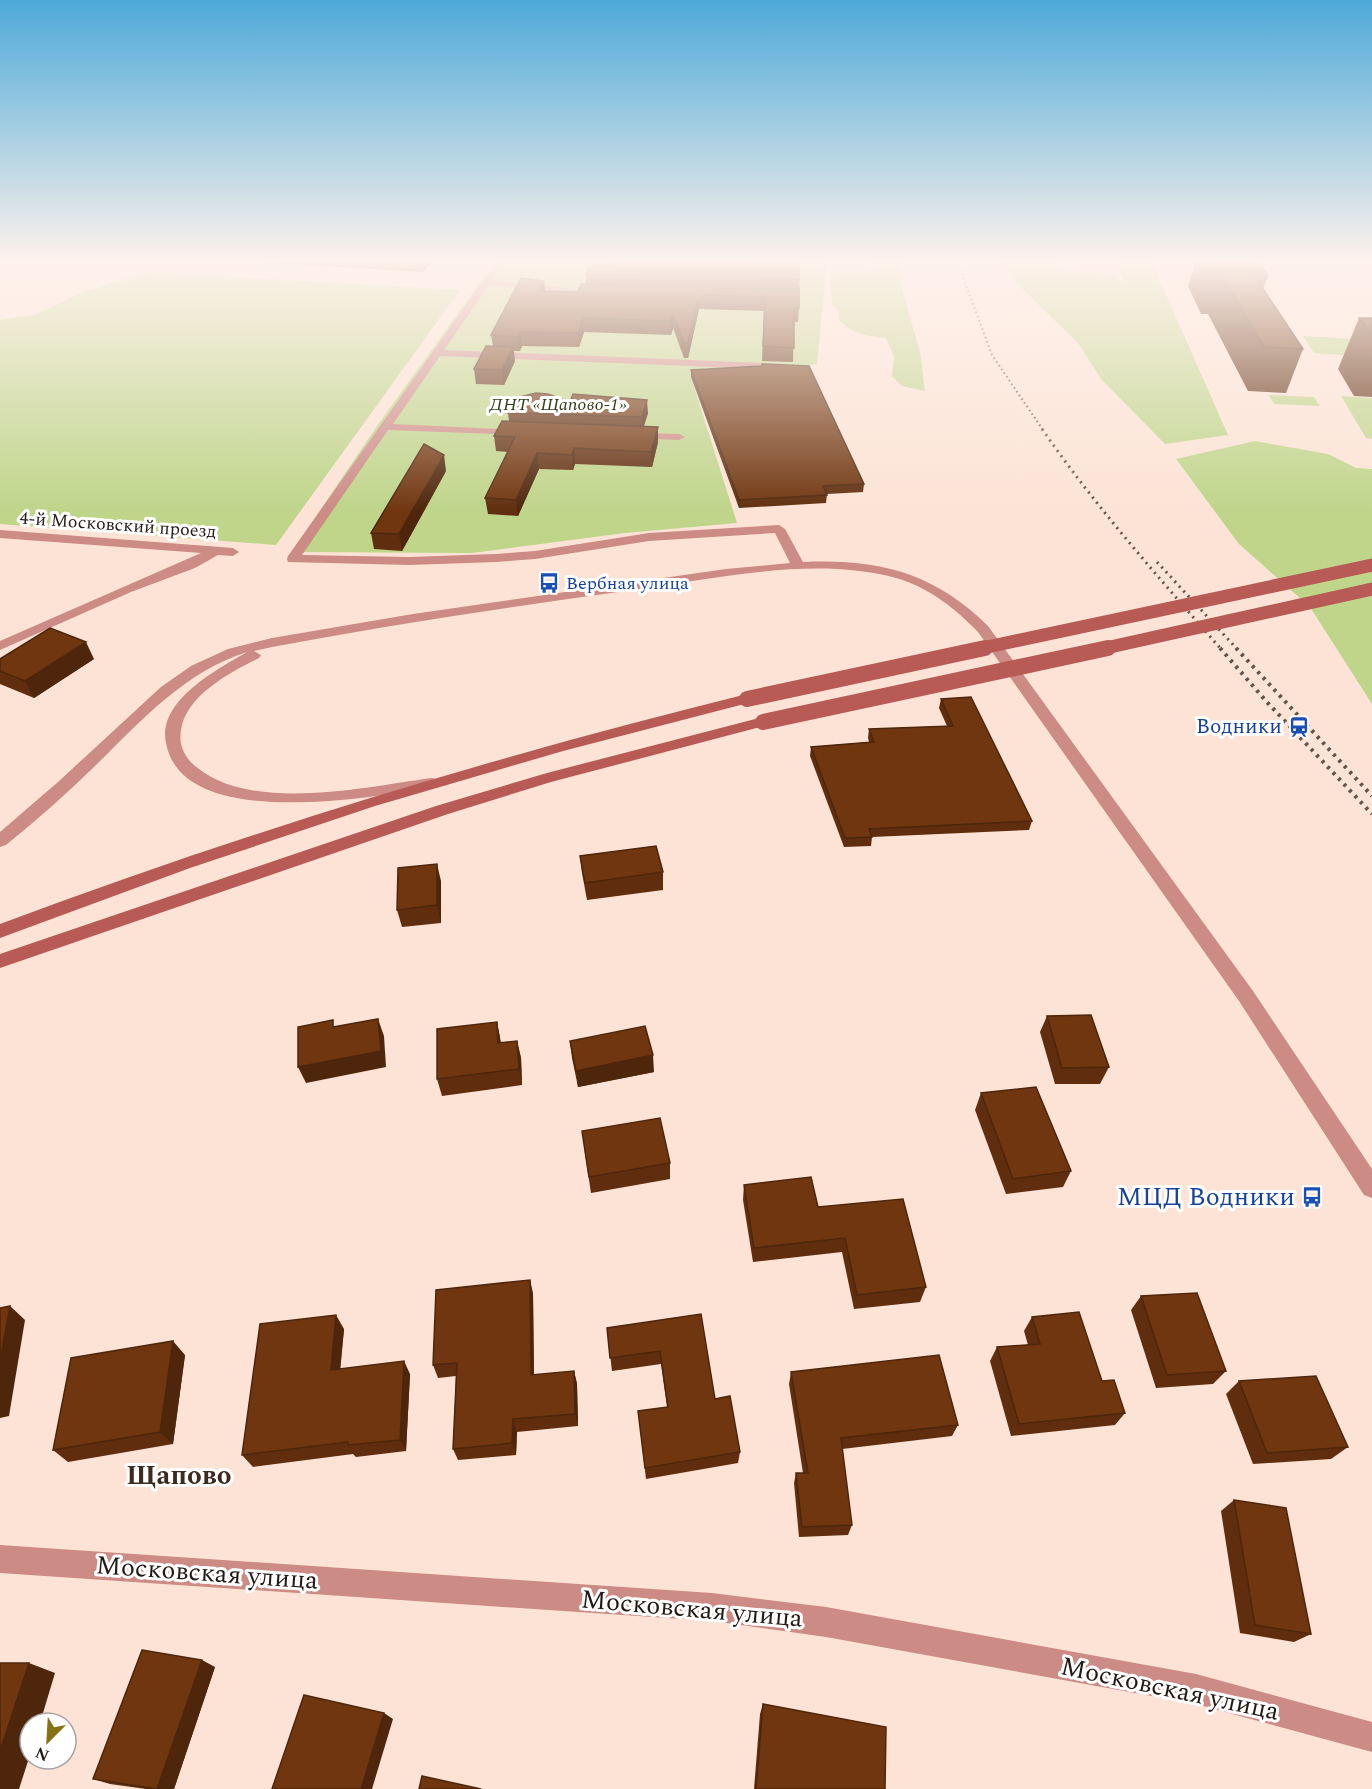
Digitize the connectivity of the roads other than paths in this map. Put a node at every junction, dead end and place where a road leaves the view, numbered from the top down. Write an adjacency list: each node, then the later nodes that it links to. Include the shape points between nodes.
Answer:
1 (443, 344): 2 (street)
2 (437, 353): 3 (street); 4 (street)
3 (797, 367)
4 (385, 427): 5 (street); 12 (street, via 293,559 467,560 666,535 779,529)
5 (531, 434)
6 (622, 436): 7 (street)
7 (680, 437)
8 (0, 534): 9 (street, 4-й Московский проезд)
9 (215, 551): 10 (street, 4-й Московский проезд); 15 (street)
10 (233, 552)
11 (1372, 565): 16 (main road, bridge, via 747,699 534,752)
12 (798, 566): 14 (street, via 528,600); 20 (street, via 856,567 918,581 943,594 983,629 1246,996)
13 (1372, 589): 19 (main road, bridge, via 874,696 558,775 442,810)
14 (304, 637): 16 (street, via 250,656 191,697 178,714 173,745 191,774 210,785 257,796 324,796); 17 (street, via 218,658 172,684 134,716 48,802)
15 (0, 646)
16 (431, 783): 18 (main road, via 134,881)
17 (0, 842)
18 (0, 932)
19 (0, 961)
20 (1372, 1188)
21 (0, 1559): 22 (street, Московская улица, via 700,1607 795,1618 1196,1689)
22 (1372, 1737)

